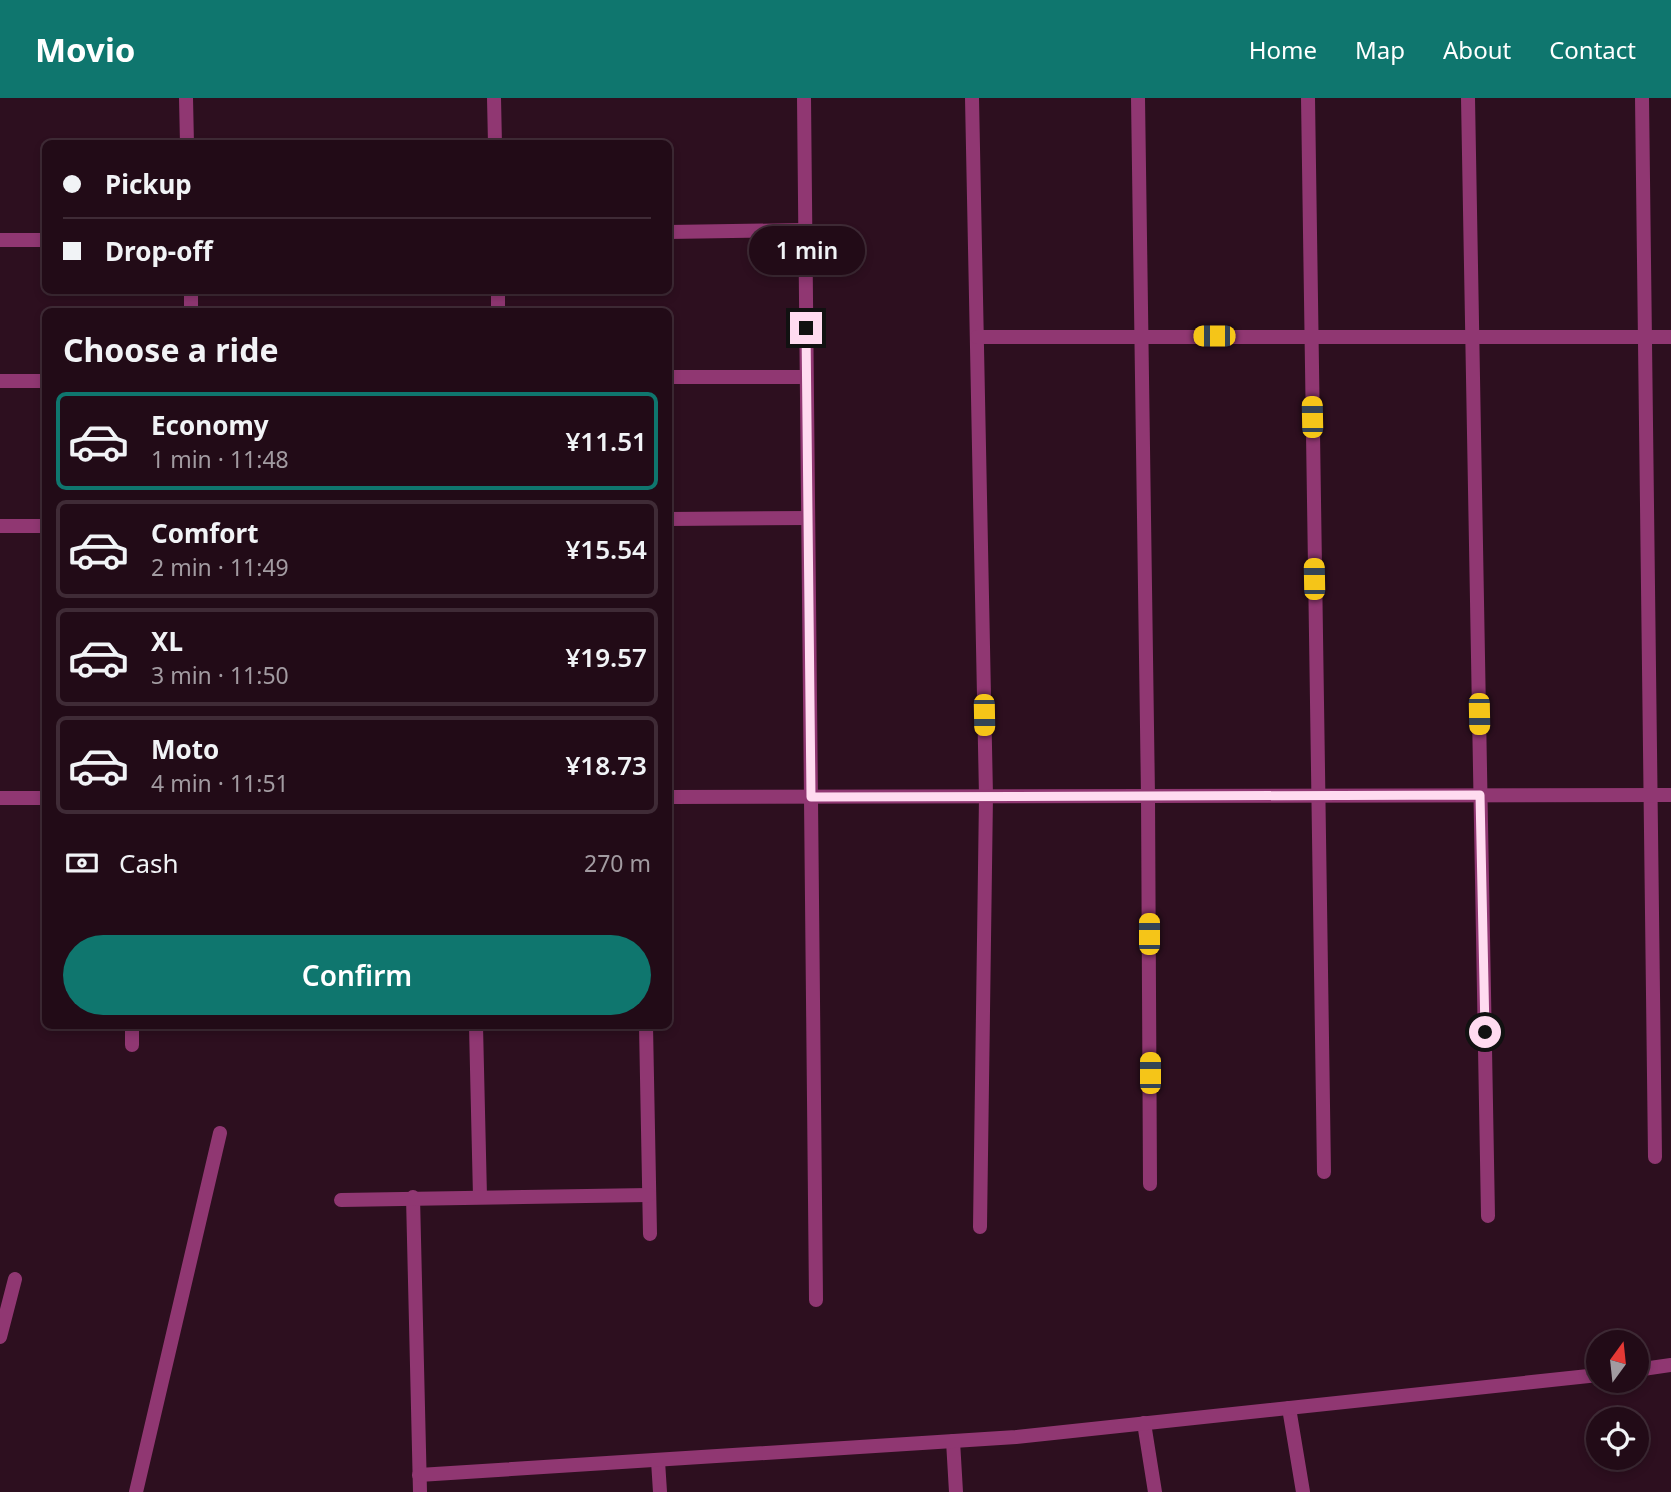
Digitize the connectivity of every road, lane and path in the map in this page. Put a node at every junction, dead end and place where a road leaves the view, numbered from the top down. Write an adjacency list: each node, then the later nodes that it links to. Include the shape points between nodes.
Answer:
1 (186, 98): 9 (street)
2 (494, 98): 10 (street)
3 (804, 98): 11 (street)
4 (972, 98): 19 (street)
5 (1138, 98): 15 (street)
6 (1308, 98): 16 (street)
7 (1468, 98): 17 (street)
8 (1642, 98): 18 (street)
9 (187, 140)
10 (495, 140)
11 (805, 230): 12 (street); 22 (street)
12 (672, 232)
13 (0, 240): 14 (street)
14 (42, 240)
15 (1141, 336): 16 (street); 19 (street); 33 (street)
16 (1311, 336): 17 (street); 34 (street)
17 (1471, 336): 18 (street); 29 (street)
18 (1645, 336): 20 (street); 30 (street)
19 (977, 337): 32 (street)
20 (1671, 337)
21 (672, 377): 22 (street)
22 (806, 377): 25 (street)
23 (0, 381): 24 (street)
24 (42, 381)
25 (808, 518): 26 (street); 36 (street)
26 (672, 519)
27 (0, 526): 28 (street)
28 (42, 526)
29 (1480, 795): 30 (street); 34 (street); 51 (street)
30 (1649, 795): 31 (street); 44 (street)
31 (1671, 795)
32 (986, 796): 33 (street); 36 (street); 52 (street)
33 (1149, 796): 34 (street); 46 (street)
34 (1317, 796): 45 (street)
35 (672, 797): 36 (street)
36 (811, 797): 55 (street)
37 (0, 798): 38 (street)
38 (42, 798)
39 (132, 1029): 42 (street)
40 (476, 1029): 49 (street)
41 (646, 1029): 47 (street)
42 (132, 1045)
43 (220, 1133): 65 (street)
44 (1655, 1157)
45 (1324, 1172)
46 (1150, 1184)
47 (649, 1195): 49 (street); 53 (street)
48 (413, 1197): 49 (street); 50 (street); 64 (street)
49 (480, 1198)
50 (341, 1200)
51 (1488, 1216)
52 (980, 1227)
53 (650, 1234)
54 (15, 1279): 56 (street)
55 (816, 1300)
56 (0, 1337)
57 (1671, 1365): 58 (street)
58 (1649, 1368)
59 (1586, 1376): 60 (street)
60 (1289, 1408): 61 (street); 70 (street)
61 (1144, 1423): 62 (street); 69 (street)
62 (953, 1441): 63 (street); 68 (street)
63 (659, 1461): 64 (street); 67 (street)
64 (419, 1475): 66 (street)
65 (136, 1492)
66 (420, 1492)
67 (660, 1492)
68 (956, 1492)
69 (1155, 1492)
70 (1303, 1492)

